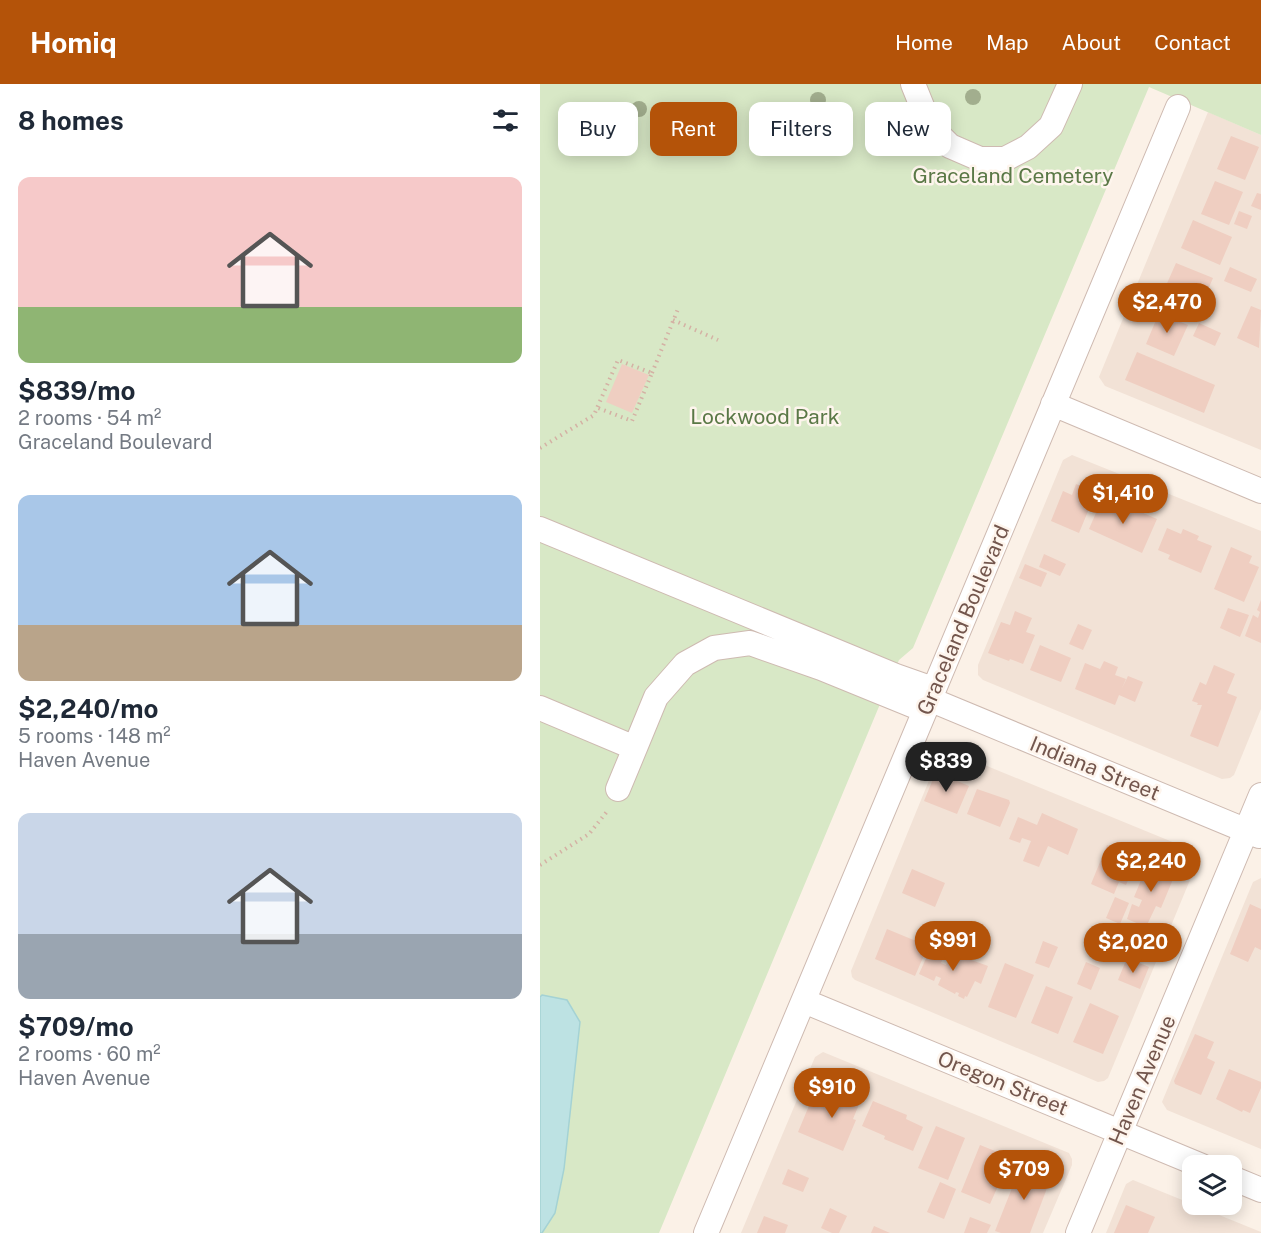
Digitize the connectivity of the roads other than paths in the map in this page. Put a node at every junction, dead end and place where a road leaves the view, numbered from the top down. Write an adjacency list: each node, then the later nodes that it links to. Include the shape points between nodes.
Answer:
1 (913, 84): 2 (street, via 930,126 950,146 980,159 1005,159 1028,147 1051,126)
2 (1070, 84)
3 (1178, 106): 4 (street, Graceland Boulevard)
4 (1053, 404): 5 (street); 7 (street, Graceland Boulevard)
5 (1261, 490)
6 (540, 529): 7 (street, via 896,676)
7 (929, 699): 9 (street, via 750,644 714,648 686,664 656,697); 12 (street, Indiana Street); 13 (street, Graceland Boulevard)
8 (540, 708): 9 (street)
9 (635, 748): 10 (street)
10 (618, 789)
11 (1261, 795): 12 (street, Haven Avenue)
12 (1254, 834): 14 (street, Haven Avenue)
13 (804, 1001): 14 (street, Oregon Street); 18 (street, Graceland Boulevard)
14 (1120, 1132): 15 (street, Oregon Street); 19 (street, Haven Avenue)
15 (1182, 1158)
16 (1242, 1182): 17 (street)
17 (1261, 1190)
18 (706, 1233)
19 (1078, 1233)

